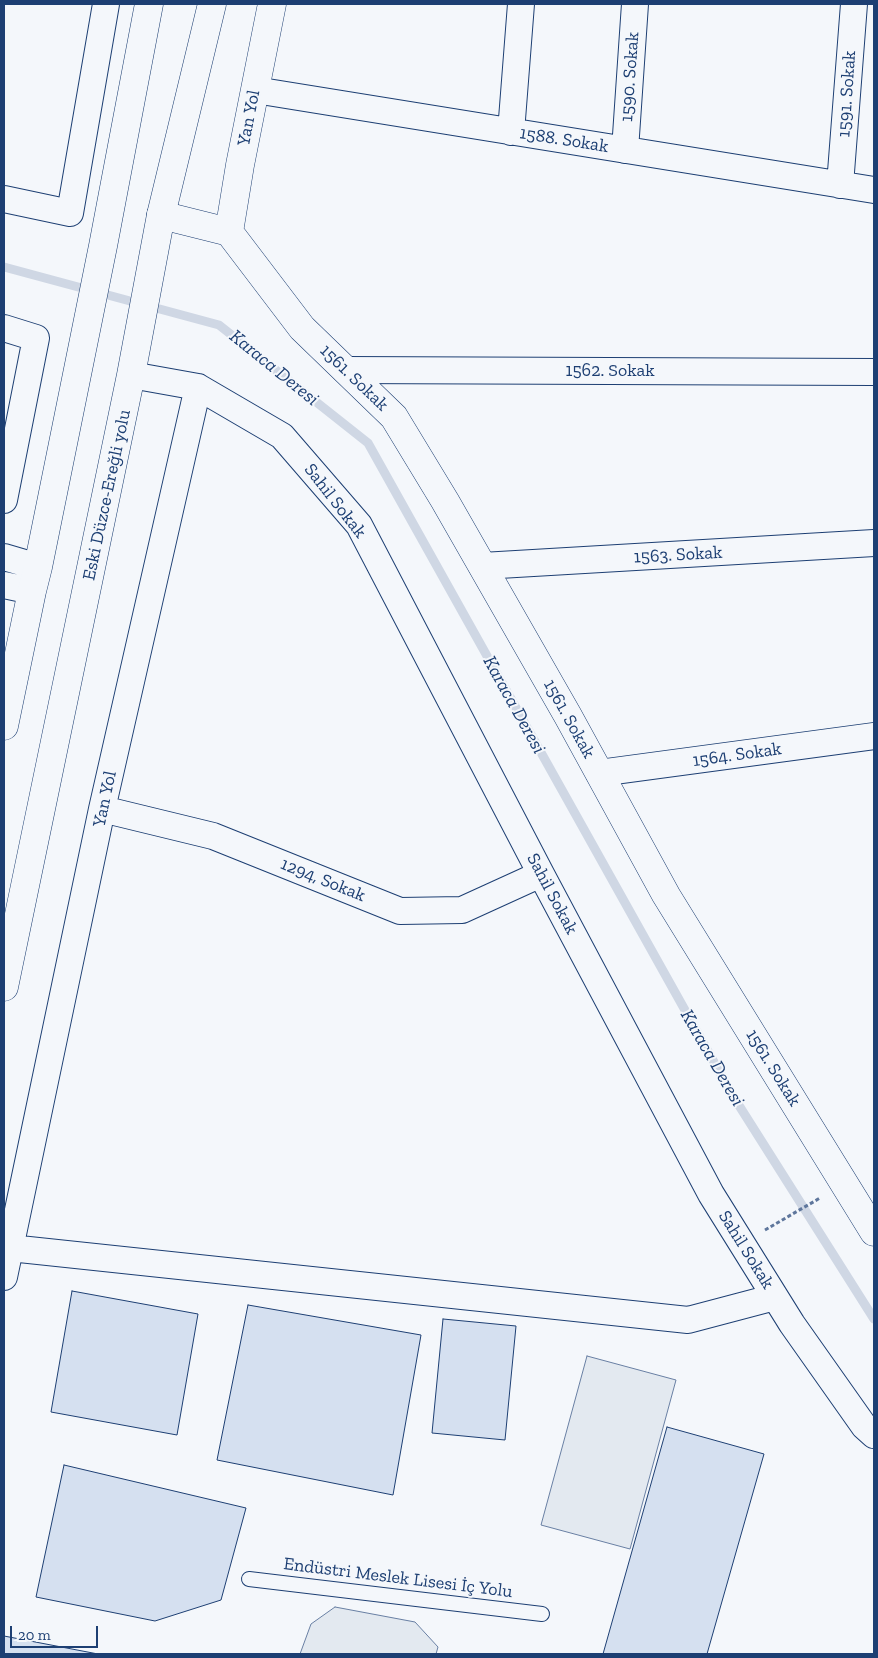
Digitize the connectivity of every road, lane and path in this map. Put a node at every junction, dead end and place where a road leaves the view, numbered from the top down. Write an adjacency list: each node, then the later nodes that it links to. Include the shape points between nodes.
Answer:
1 (106, 4): 13 (street, via 70,213)
2 (149, 4): 25 (main road)
3 (212, 4): 14 (main road, Eski Düzce-Ereğli yolu)
4 (272, 4): 8 (main road, Yan Yol)
5 (521, 4): 9 (street)
6 (635, 4): 10 (street, 1590. Sokak)
7 (854, 4): 11 (street, 1591. Sokak)
8 (254, 90): 9 (street, 1588. Sokak); 15 (main road, Yan Yol)
9 (511, 132): 10 (street, 1588. Sokak)
10 (624, 150): 11 (street, 1588. Sokak)
11 (840, 185): 12 (street, 1588. Sokak)
12 (874, 190)
13 (4, 199)
14 (161, 215): 15 (main road); 19 (main road, Eski Düzce-Ereğli yolu)
15 (229, 232): 17 (main road, 1561. Sokak, via 302,328)
16 (4, 328): 21 (street, via 36,338)
17 (345, 370): 18 (street, 1562. Sokak); 24 (main road, 1561. Sokak, via 394,417)
18 (874, 372)
19 (131, 375): 20 (street); 32 (main road, Eski Düzce-Ereğli yolu)
20 (198, 388): 30 (street, Yan Yol); 31 (street, Sahil Sokak, via 282,436 359,525)
21 (4, 500)
22 (874, 543): 24 (street, 1563. Sokak)
23 (4, 557): 25 (street)
24 (482, 566): 29 (main road, 1561. Sokak)
25 (35, 579): 26 (street); 27 (main road)
26 (4, 585)
27 (4, 726)
28 (874, 736): 29 (street, 1564. Sokak)
29 (599, 773): 33 (main road, 1561. Sokak, via 666,895)
30 (102, 809): 31 (street, 1294, Sokak, via 214,836 400,910 462,910); 36 (street, Yan Yol)
31 (541, 874): 35 (street, Sahil Sokak, via 711,1194)
32 (4, 986)
33 (844, 1184): 34 (main road, 1561. Sokak); 35 (path)
34 (874, 1232)
35 (742, 1244): 38 (street, Sahil Sokak)
36 (10, 1248): 37 (street, Yan Yol); 38 (street, via 688,1320)
37 (4, 1277)
38 (775, 1297): 39 (street, Sahil Sokak)
39 (874, 1435)
40 (249, 1579): 41 (lane, Endüstri Meslek Lisesi İç Yolu)
41 (542, 1614)

